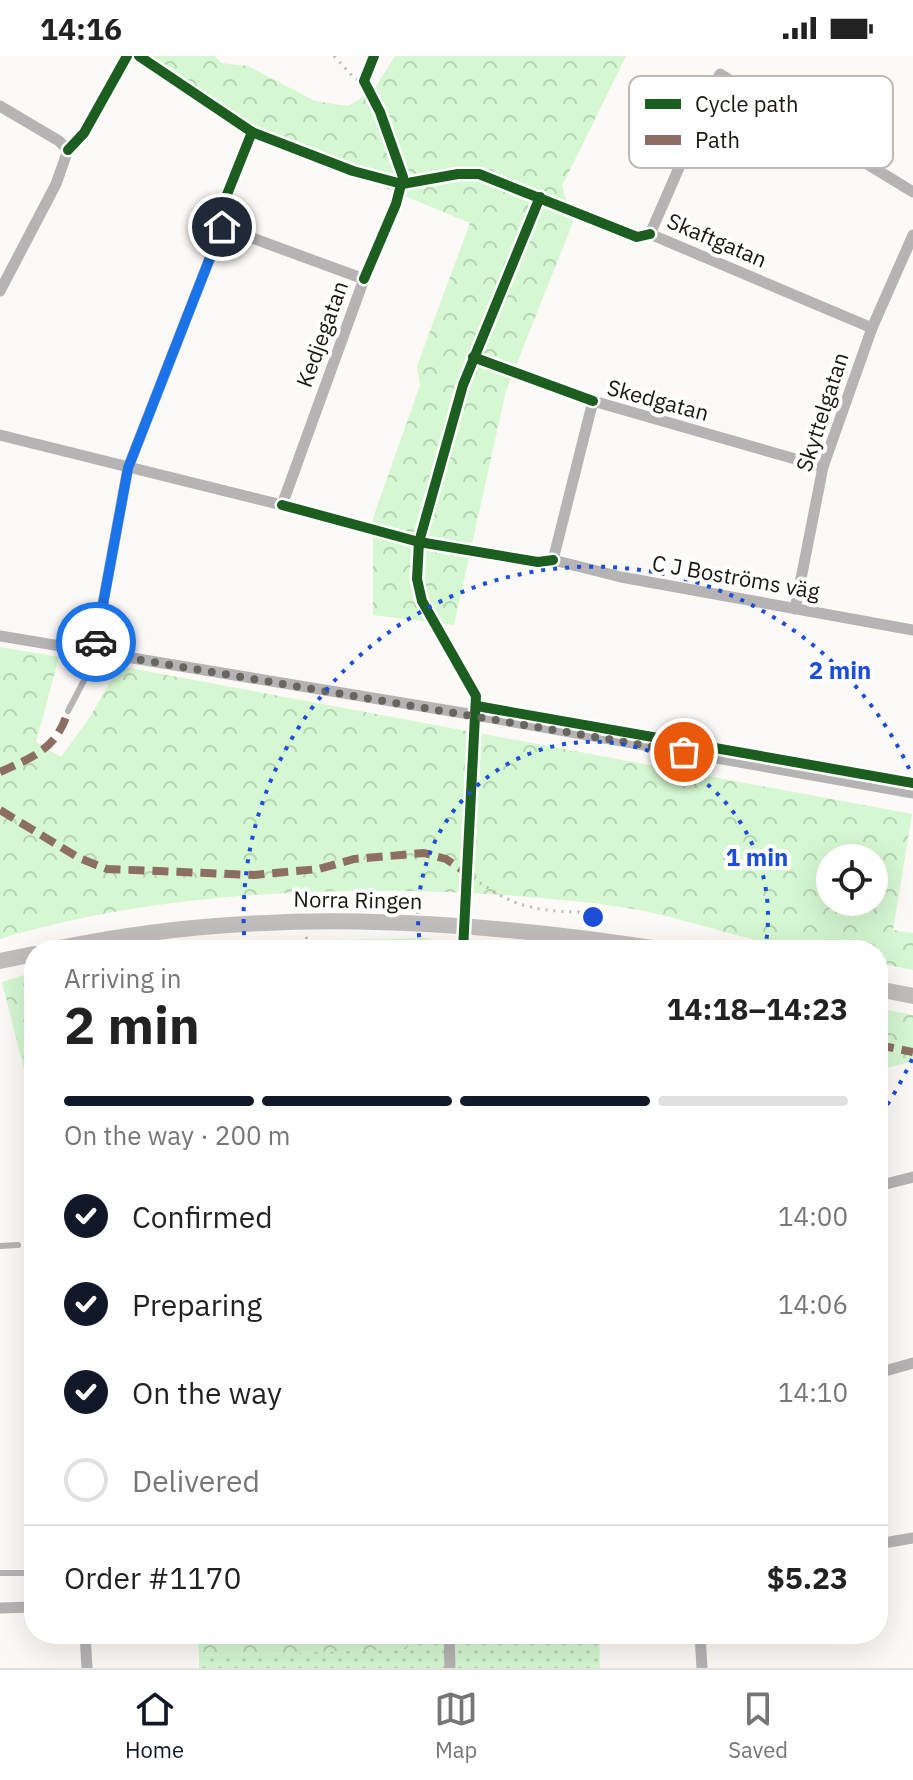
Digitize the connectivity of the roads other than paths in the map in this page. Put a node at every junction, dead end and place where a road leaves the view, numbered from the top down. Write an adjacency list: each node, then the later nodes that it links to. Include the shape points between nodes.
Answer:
1 (0, 106): 6 (street, via 68,150)
2 (679, 168): 7 (street, Skaftgatan, via 650,234)
3 (874, 168): 4 (street, Skaftgatan)
4 (913, 192)
5 (913, 235): 7 (street, Skyttelgatan)
6 (0, 291)
7 (872, 328): 9 (street, Skyttelgatan)
8 (0, 435): 10 (street)
9 (823, 467): 11 (street, Skedgatan, via 593,401); 12 (street, Skyttelgatan)
10 (128, 468): 10 (street, Kedjegatan, via 222,227 364,279 282,505); 15 (street, Kedjegatan)
11 (553, 560): 12 (street, C J Boströms väg)
12 (795, 609): 13 (street, C J Boströms väg)
13 (913, 630)
14 (0, 636): 15 (street)
15 (94, 652): 16 (lane); 17 (street)
16 (68, 711)
17 (913, 793)
18 (102, 940): 19 (main road, Norra Ringen, via 295,920 453,924)
19 (603, 940)
20 (24, 956): 21 (main road)
21 (0, 961)
22 (888, 991): 23 (main road)
23 (913, 996)
24 (913, 1177): 25 (street)
25 (888, 1183)
26 (18, 1245): 27 (lane)
27 (0, 1246)
28 (913, 1363): 29 (street)
29 (888, 1370)
30 (913, 1538): 31 (street)
31 (888, 1542)
32 (0, 1573): 33 (lane)
33 (24, 1573)
34 (24, 1607): 35 (street)
35 (0, 1608)
36 (86, 1644): 39 (street)
37 (449, 1644): 40 (street)
38 (701, 1644): 41 (street)
39 (87, 1668)
40 (450, 1668)
41 (702, 1668)

